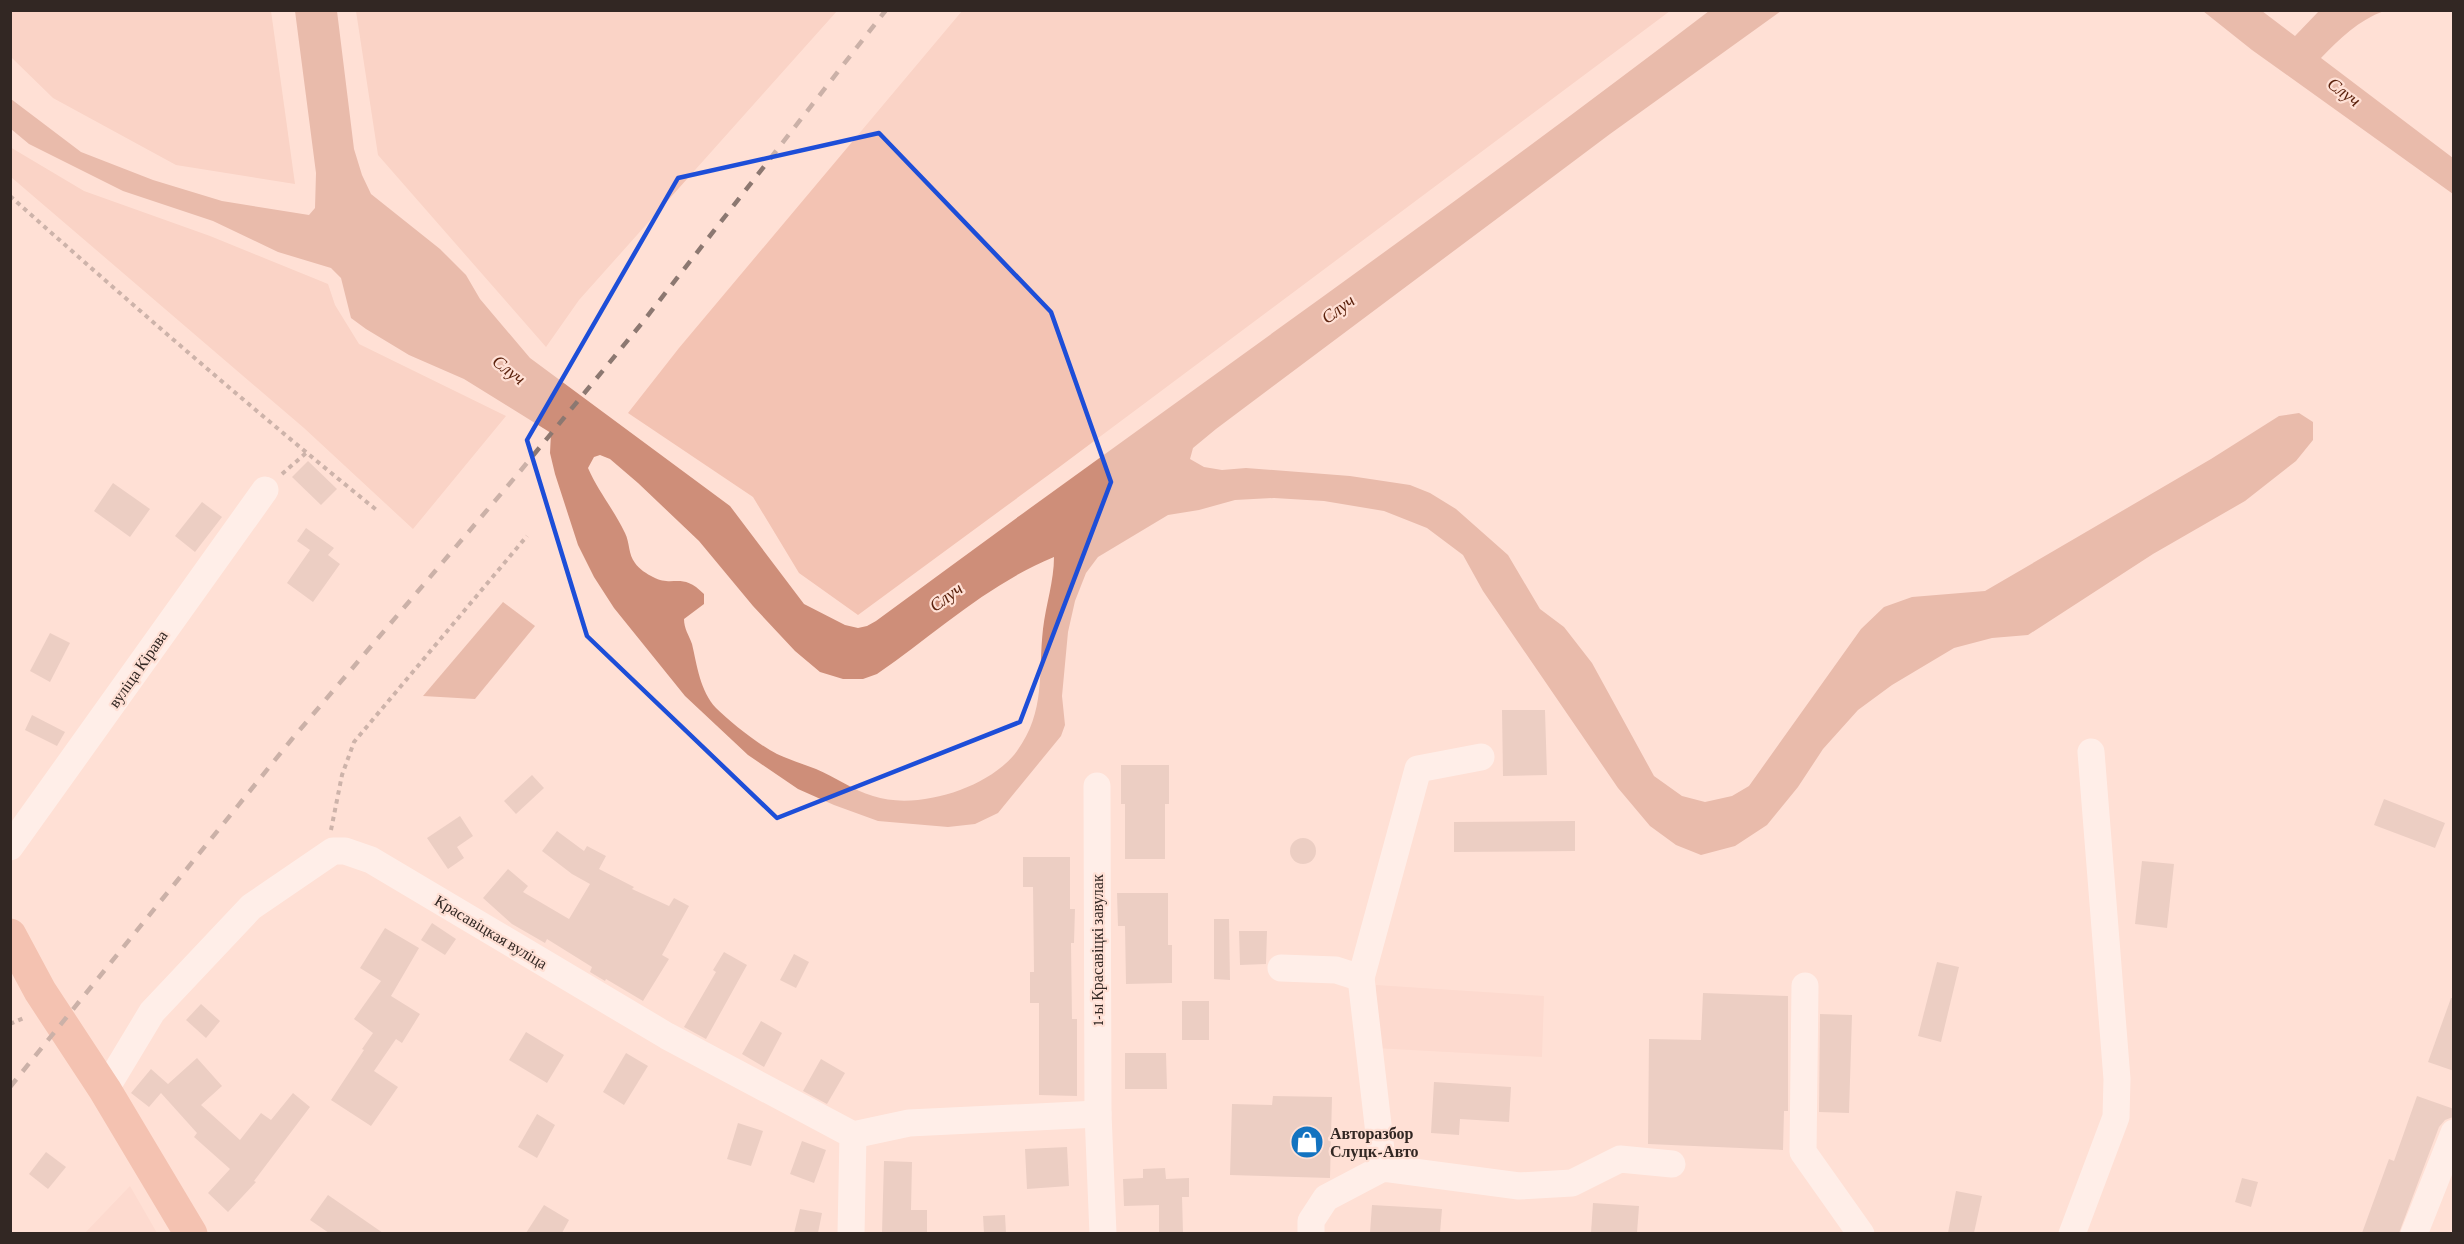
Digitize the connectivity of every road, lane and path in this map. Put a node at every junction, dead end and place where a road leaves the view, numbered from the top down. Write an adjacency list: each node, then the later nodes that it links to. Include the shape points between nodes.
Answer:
1 (10, 196): 2 (path)
2 (306, 453): 3 (path); 4 (path)
3 (265, 490): 9 (street, вуліца Кірава)
4 (379, 512)
5 (527, 537): 10 (path, via 354,742 334,805 330,836)
6 (2091, 752): 26 (street, via 2117,1079 2116,1117)
7 (1481, 757): 13 (street, via 1418,769)
8 (1097, 786): 16 (street, 1-ы Красавіцкі завулак)
9 (10, 847)
10 (333, 851): 15 (street, via 251,907 152,1012); 18 (street, Красавіцкая вуліца, via 371,860 667,1036)
11 (10, 935): 15 (main road, via 40,991)
12 (1281, 968): 13 (street, via 1336,970)
13 (1361, 978): 20 (street)
14 (1805, 986): 25 (street, via 1803,1152)
15 (105, 1090): 21 (main road)
16 (1098, 1114): 18 (street, via 909,1122); 23 (street, 1-ы Красавіцкі завулак)
17 (2454, 1133): 27 (street)
18 (853, 1135): 22 (street)
19 (1672, 1164): 20 (street, via 1620,1159 1572,1183 1519,1186)
20 (1383, 1168): 24 (street, via 1326,1198 1311,1221)
21 (191, 1233)
22 (851, 1233)
23 (1103, 1233)
24 (1311, 1233)
25 (1861, 1233)
26 (2072, 1233)
27 (2414, 1233)

